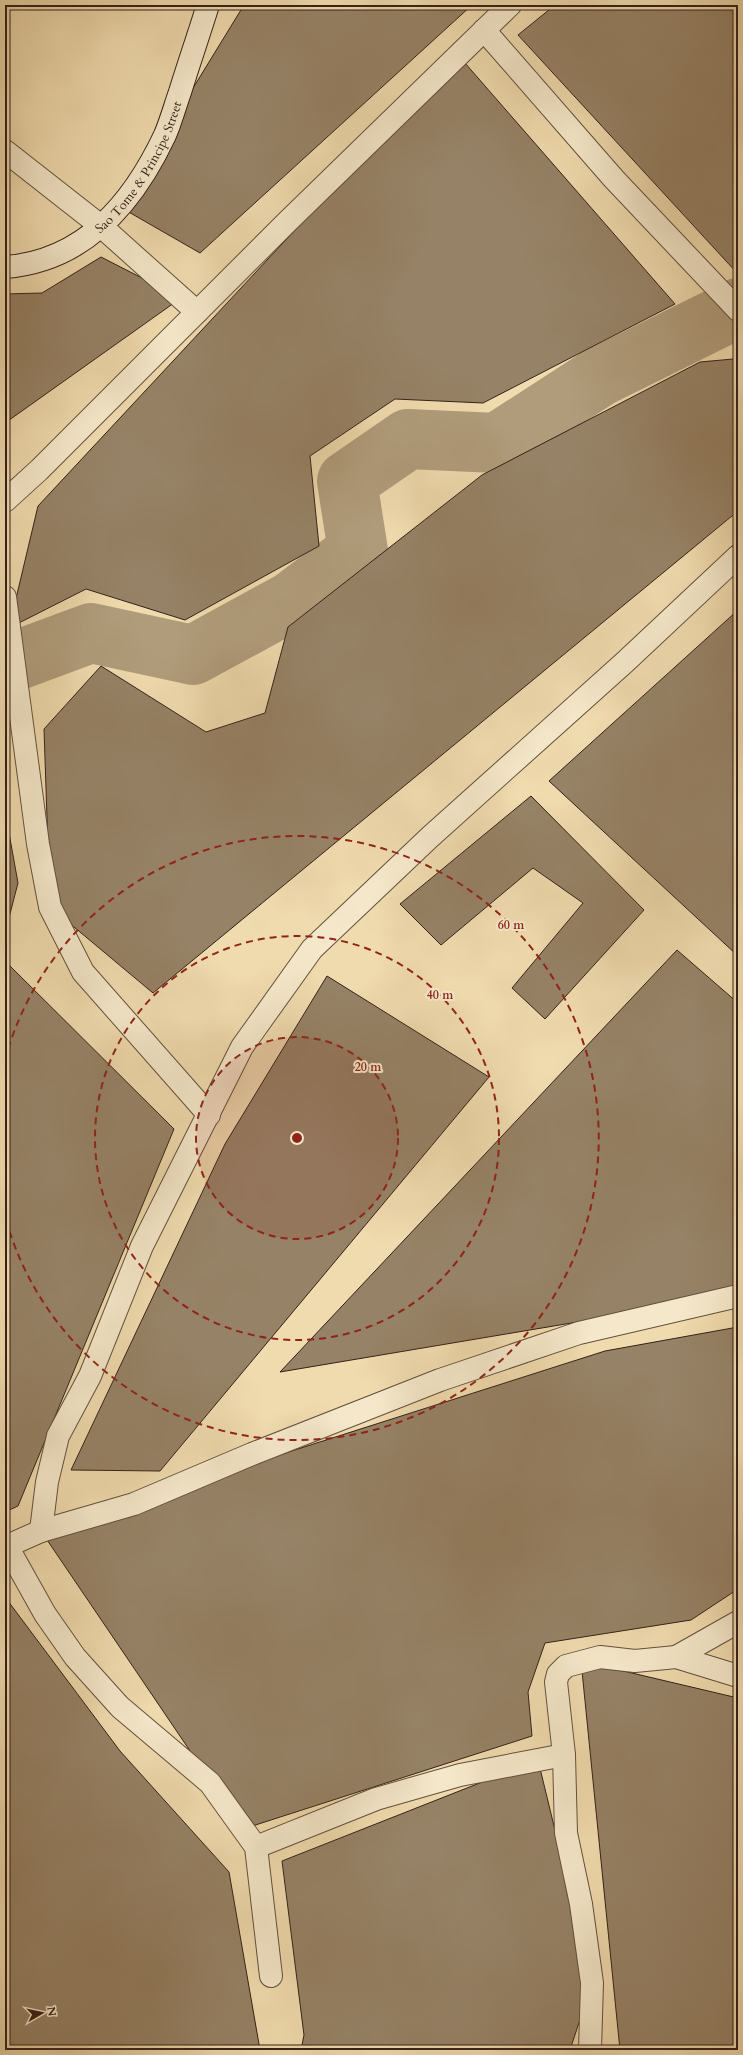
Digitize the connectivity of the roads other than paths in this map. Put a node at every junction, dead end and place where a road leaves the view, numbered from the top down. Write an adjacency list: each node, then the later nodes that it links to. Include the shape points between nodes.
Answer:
1 (208, 5): 5 (street, Sao Tome & Principe Street, via 166,134 147,170)
2 (510, 5): 3 (street)
3 (484, 30): 7 (street, via 614,179); 8 (street)
4 (5, 151): 5 (street)
5 (102, 227): 6 (street, Sao Tome & Principe Street, via 71,250 24,266); 8 (street)
6 (5, 267)
7 (738, 310)
8 (197, 312): 9 (street)
9 (5, 501)
10 (738, 556): 12 (street, via 625,662 430,837 312,949 242,1048)
11 (5, 601): 12 (street, via 38,844 50,907 83,972)
12 (209, 1114): 14 (street, via 142,1246 90,1376 58,1436 47,1482)
13 (738, 1296): 14 (street, via 579,1332 440,1380 252,1454 134,1504)
14 (41, 1531): 15 (street)
15 (6, 1546): 20 (street, via 45,1614 75,1657 120,1707 210,1783)
16 (738, 1622): 17 (street)
17 (676, 1657): 18 (street); 19 (street, via 634,1661 600,1657 566,1666 558,1674 556,1682)
18 (738, 1676)
19 (564, 1755): 20 (street, via 460,1775 376,1799); 22 (street, via 566,1834 582,1904 592,1983)
20 (256, 1847): 21 (street)
21 (271, 1976)
22 (590, 2050)

